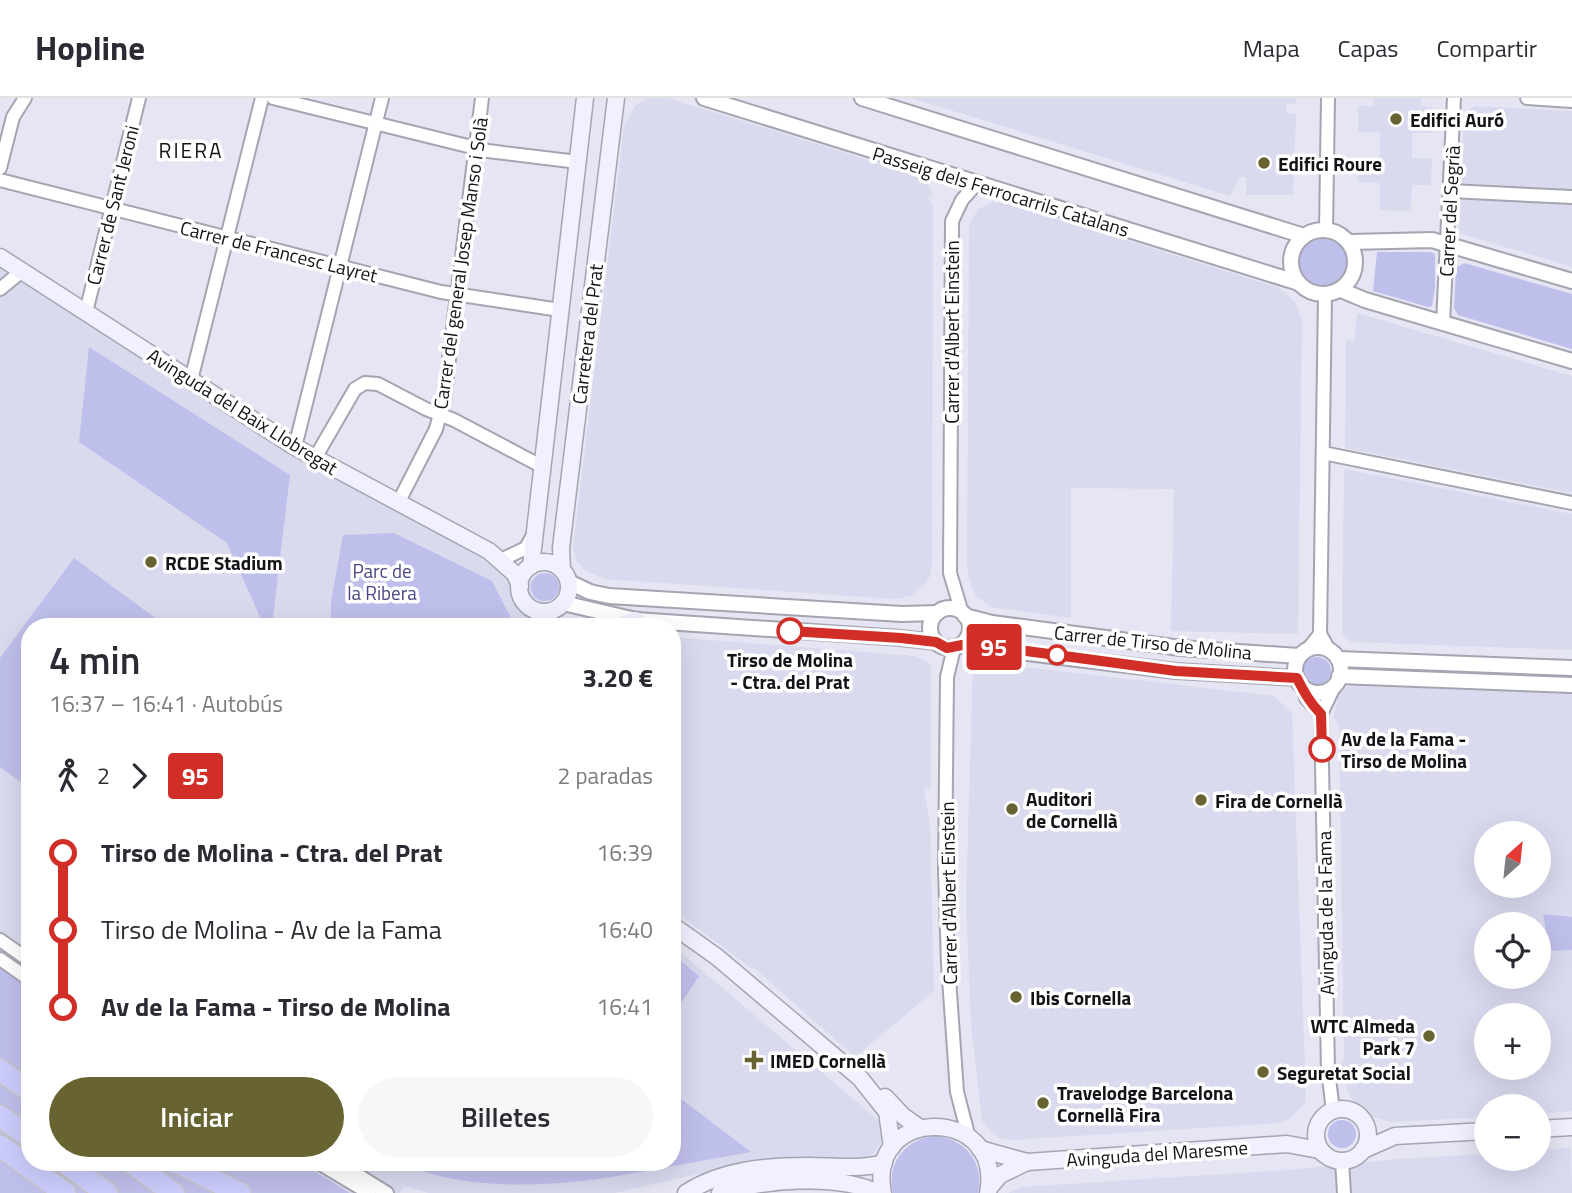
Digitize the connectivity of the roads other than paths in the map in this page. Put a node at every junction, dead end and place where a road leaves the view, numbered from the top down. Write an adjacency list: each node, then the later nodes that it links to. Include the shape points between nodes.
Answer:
1 (25, 98): 18 (street, via 13,117)
2 (139, 98): 23 (street, Carrer de Sant Jeroni)
3 (262, 98): 26 (street)
4 (273, 98): 15 (street)
5 (382, 98): 15 (street)
6 (482, 98): 16 (street, Carrer del general Josep Manso i Solà)
7 (586, 98): 17 (main road, Carretera del Prat)
8 (616, 98): 54 (main road, Carretera del Prat, via 561,548)
9 (704, 98): 20 (street, Passeig dels Ferrocarrils Catalans)
10 (862, 98): 25 (street)
11 (1328, 98): 24 (street)
12 (1454, 98): 21 (street, Carrer del Segrià)
13 (1527, 98): 14 (street)
14 (1572, 101)
15 (376, 124): 16 (street); 30 (street)
16 (475, 149): 17 (street); 37 (street, Carrer del general Josep Manso i Solà)
17 (578, 162): 38 (main road, Carretera del Prat)
18 (0, 168)
19 (0, 180): 23 (street, Carrer de Francesc Layret)
20 (977, 183): 33 (street, Passeig dels Ferrocarrils Catalans); 59 (street, Carrer d'Albert Einstein, via 952,221 950,573)
21 (1450, 191): 22 (street); 28 (street, Carrer del Segrià)
22 (1572, 197)
23 (112, 209): 26 (street, Carrer de Francesc Layret); 39 (street, Carrer de Sant Jeroni)
24 (1326, 230): 25 (street); 27 (street)
25 (1304, 236): 33 (street, via 1292,256)
26 (226, 238): 30 (street, Carrer de Francesc Layret); 42 (street)
27 (1350, 242): 28 (street, via 1432,240); 35 (street, via 1355,267)
28 (1447, 244): 32 (street); 40 (street, Carrer del Segrià)
29 (0, 257): 31 (main road, Avinguda del Baix Llobregat)
30 (340, 267): 37 (street, Carrer de Francesc Layret); 44 (street)
31 (22, 271): 34 (street); 39 (main road, Avinguda del Baix Llobregat)
32 (1572, 281)
33 (1299, 284): 36 (street)
34 (0, 289)
35 (1341, 290): 36 (street); 40 (street)
36 (1325, 295): 45 (street)
37 (457, 296): 38 (street, Carrer de Francesc Layret); 43 (street, Carrer del general Josep Manso i Solà)
38 (560, 310): 47 (main road, Carretera del Prat)
39 (86, 312): 42 (main road, Avinguda del Baix Llobregat)
40 (1443, 323): 41 (street)
41 (1572, 361)
42 (191, 380): 44 (main road, Avinguda del Baix Llobregat)
43 (440, 415): 46 (street, via 378,384 365,383 355,389); 47 (street); 48 (street, Carrer del general Josep Manso i Solà)
44 (295, 447): 46 (main road, Avinguda del Baix Llobregat)
45 (1323, 453): 49 (street); 64 (street)
46 (315, 458): 48 (main road, Avinguda del Baix Llobregat)
47 (541, 466): 50 (main road, Carretera del Prat)
48 (398, 503): 51 (main road, Avinguda del Baix Llobregat)
49 (1572, 503)
50 (533, 534): 52 (street, via 526,548); 53 (main road, Carretera del Prat)
51 (489, 551): 52 (main road); 55 (main road, Avinguda del Baix Llobregat, via 515,574)
52 (506, 557): 53 (main road)
53 (530, 567): 54 (main road, via 548,562); 55 (main road)
54 (566, 576): 56 (main road, via 568,594); 58 (street, via 590,592 608,596)
55 (520, 586): 57 (main road, via 522,598)
56 (560, 606): 57 (main road, via 546,612); 61 (main road); 62 (street)
57 (533, 609): 60 (main road)
58 (937, 613): 59 (street, via 948,608); 65 (street, via 930,627)
59 (964, 614): 66 (street, via 970,631); 67 (street, Carrer de Tirso de Molina, via 992,623 1181,648)
60 (538, 618)
61 (556, 618)
62 (625, 618)
63 (681, 623): 65 (street)
64 (1320, 634): 67 (street); 68 (street)
65 (936, 642): 66 (street)
66 (958, 646): 71 (street, Carrer de Tirso de Molina); 94 (street, Carrer d'Albert Einstein, via 947,677 946,927 957,1092)
67 (1303, 653): 68 (street, via 1318,647); 71 (street, via 1295,668)
68 (1333, 654): 69 (street); 70 (street)
69 (1572, 668)
70 (1336, 681): 71 (street, via 1323,692); 72 (street); 73 (street, Avinguda de la Fama)
71 (1301, 683): 73 (street)
72 (1572, 685)
73 (1321, 714): 84 (street, Avinguda de la Fama, via 1328,1070)
74 (681, 931): 82 (main road, via 718,957)
75 (0, 940): 76 (street)
76 (21, 955)
77 (0, 959): 78 (street)
78 (21, 974)
79 (0, 1058): 81 (highway)
80 (0, 1070): 83 (highway)
81 (21, 1071)
82 (860, 1078): 89 (main road); 97 (main road, via 887,1112)
83 (21, 1085)
84 (1333, 1111): 86 (main road); 87 (main road, via 1349,1110)
85 (0, 1116): 91 (highway)
86 (1319, 1122): 95 (main road); 99 (main road, via 1317,1141)
87 (1365, 1124): 93 (main road); 98 (main road, via 1368,1138)
88 (1572, 1127): 90 (main road)
89 (920, 1128): 94 (main road, via 946,1127); 97 (main road)
90 (1551, 1128)
91 (21, 1131)
92 (1474, 1132): 93 (main road)
93 (1395, 1136): 98 (main road)
94 (975, 1143): 102 (main road); 112 (main road, via 989,1171)
95 (1287, 1144): 99 (main road, Avinguda del Maresme); 102 (main road, Avinguda del Maresme)
96 (0, 1146): 100 (highway)
97 (892, 1147): 103 (main road)
98 (1363, 1150): 101 (main road)
99 (1324, 1154): 101 (main road)
100 (21, 1161)
101 (1342, 1161): 124 (street)
102 (1027, 1162): 112 (main road, via 1000,1175)
103 (884, 1163): 120 (main road, via 855,1169 747,1170 709,1180); 123 (main road)
104 (33, 1171): 113 (highway)
105 (35, 1171): 114 (highway)
106 (76, 1171): 115 (highway)
107 (143, 1171): 116 (highway)
108 (195, 1171): 117 (highway)
109 (332, 1171): 118 (street)
110 (352, 1171): 119 (street)
111 (814, 1182): 121 (main road, via 752,1185); 122 (main road); 123 (main road, via 855,1185)
112 (988, 1191)
113 (58, 1193)
114 (65, 1193)
115 (107, 1193)
116 (174, 1193)
117 (240, 1193)
118 (369, 1193)
119 (387, 1193)
120 (686, 1193)
121 (720, 1193)
122 (839, 1193)
123 (881, 1193)
124 (1344, 1193)

